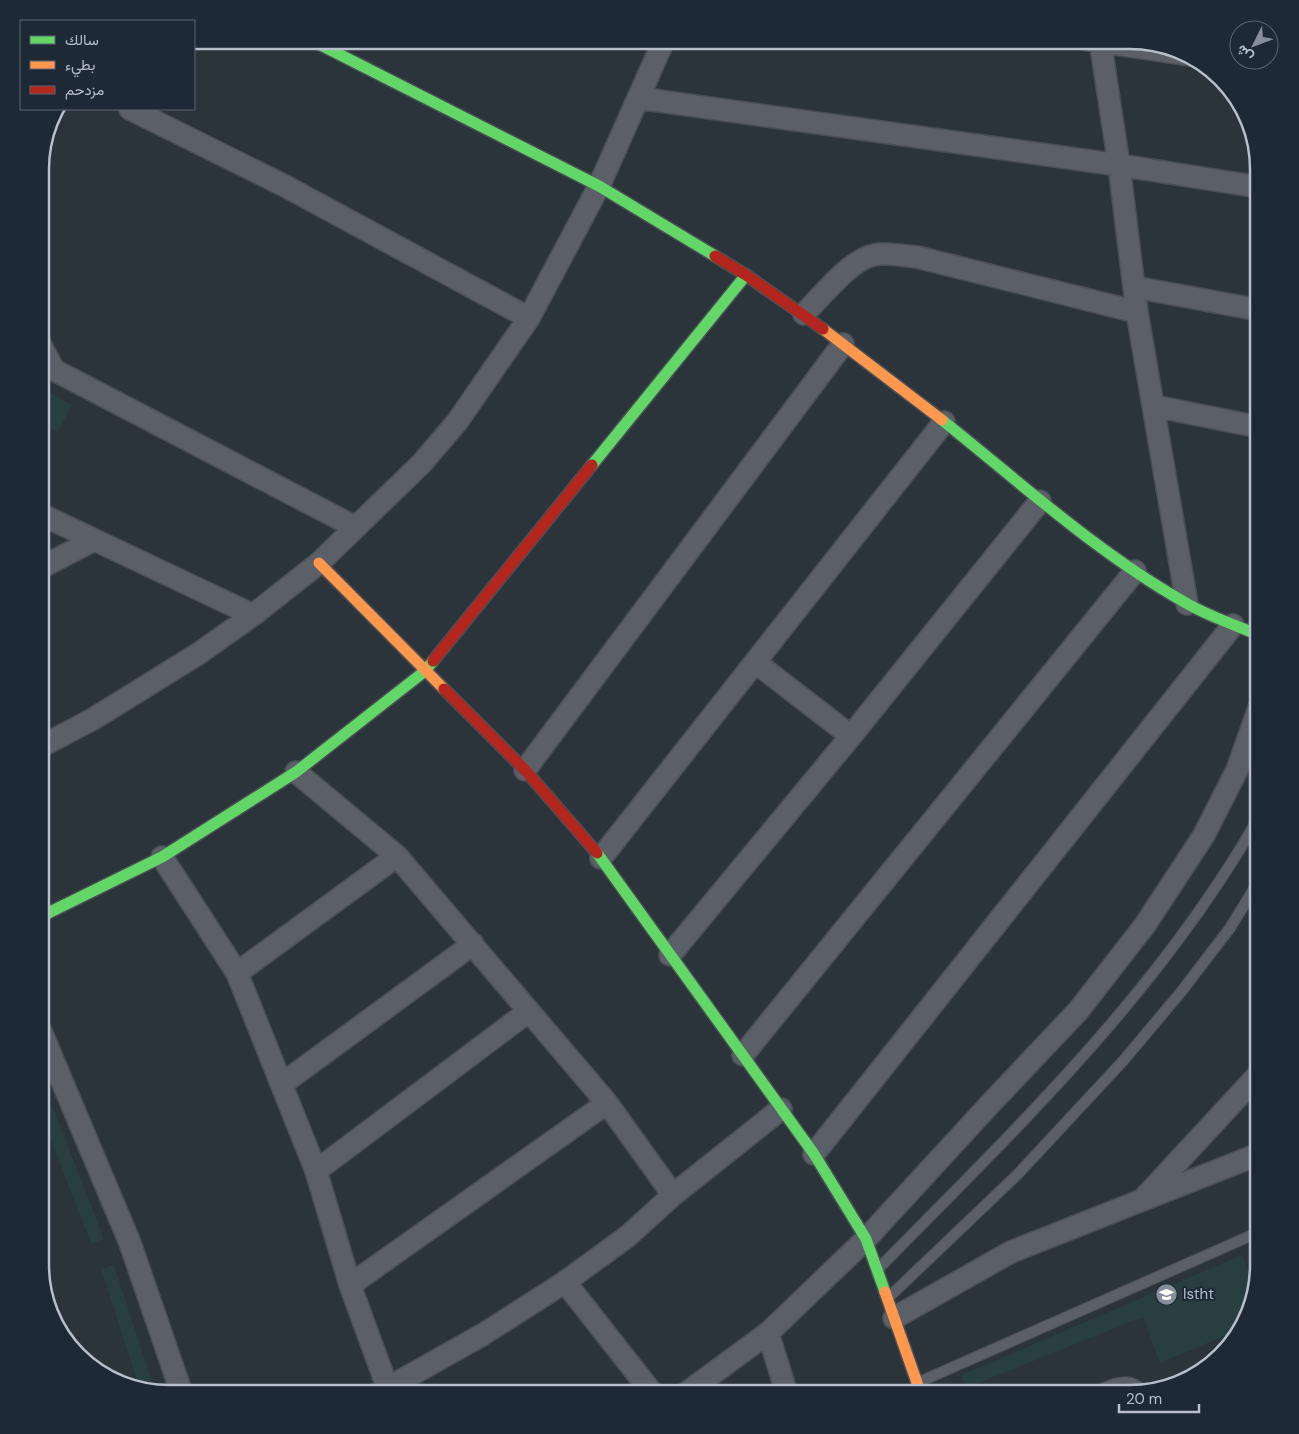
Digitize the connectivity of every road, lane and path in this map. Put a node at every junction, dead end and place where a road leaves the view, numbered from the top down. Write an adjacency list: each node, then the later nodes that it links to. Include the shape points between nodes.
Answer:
1 (340, 49): 7 (street)
2 (660, 49): 4 (street)
3 (1097, 49): 6 (street)
4 (638, 98): 6 (street); 7 (street)
5 (132, 110): 14 (street, via 285,186)
6 (1119, 165): 8 (street); 10 (street)
7 (599, 186): 9 (street); 14 (street)
8 (1250, 186)
9 (746, 276): 13 (street); 32 (street)
10 (1134, 287): 11 (street); 12 (street)
11 (1250, 308)
12 (1137, 312): 13 (street, via 917,256 874,255 856,262); 17 (street)
13 (804, 314): 15 (street)
14 (529, 318): 22 (street, via 457,422 422,463)
15 (843, 344): 18 (street); 36 (street)
16 (49, 361): 22 (street, via 54,370)
17 (1154, 406): 19 (street); 27 (street)
18 (944, 422): 20 (street); 31 (street)
19 (1250, 425)
20 (1040, 501): 26 (street); 34 (street)
21 (49, 518): 23 (street)
22 (355, 527): 25 (street)
23 (94, 540): 24 (street); 28 (street)
24 (49, 563)
25 (319, 563): 28 (street); 32 (street)
26 (1135, 571): 27 (street); 49 (street)
27 (1187, 604): 29 (street)
28 (253, 614): 35 (street, via 190,659)
29 (1233, 625): 30 (street); 54 (street)
30 (1250, 632)
31 (755, 662): 34 (street); 41 (street)
32 (425, 671): 36 (street); 37 (street)
33 (1250, 735): 60 (street, via 1238,770 1204,835 1145,925 1078,1011)
34 (851, 736): 45 (street)
35 (49, 742)
36 (525, 770): 41 (street)
37 (296, 772): 39 (street); 40 (street)
38 (1250, 832): 61 (lane, via 1184,934 1108,1030)
39 (397, 856): 44 (street); 46 (street)
40 (162, 857): 43 (street); 46 (street)
41 (601, 858): 45 (street)
42 (1250, 896): 64 (lane, via 1230,928 1181,992 1123,1061)
43 (49, 913)
44 (473, 944): 47 (street); 50 (street)
45 (670, 955): 49 (street)
46 (237, 972): 50 (street)
47 (529, 1011): 52 (street); 56 (street)
48 (49, 1050): 66 (street, via 130,1243)
49 (743, 1055): 53 (street)
50 (282, 1084): 56 (street)
51 (1250, 1084): 58 (street)
52 (607, 1103): 57 (street); 63 (street)
53 (781, 1109): 54 (street); 57 (street)
54 (814, 1154): 60 (street)
55 (1250, 1158): 58 (street)
56 (316, 1171): 63 (street)
57 (673, 1195): 62 (street, via 628,1236)
58 (1143, 1200): 64 (street, via 1011,1252)
59 (1250, 1236): 73 (lane)
60 (866, 1239): 61 (street); 65 (street)
61 (878, 1270): 64 (street)
62 (565, 1282): 68 (street); 69 (street)
63 (350, 1285): 67 (street)
64 (891, 1308): 72 (street)
65 (768, 1332): 70 (street); 71 (street)
66 (179, 1385)
67 (380, 1385)
68 (393, 1385)
69 (647, 1385)
70 (697, 1385)
71 (784, 1385)
72 (918, 1385)
73 (928, 1385)
74 (1114, 1385): 75 (lane, via 1123,1382)
75 (1134, 1385)

